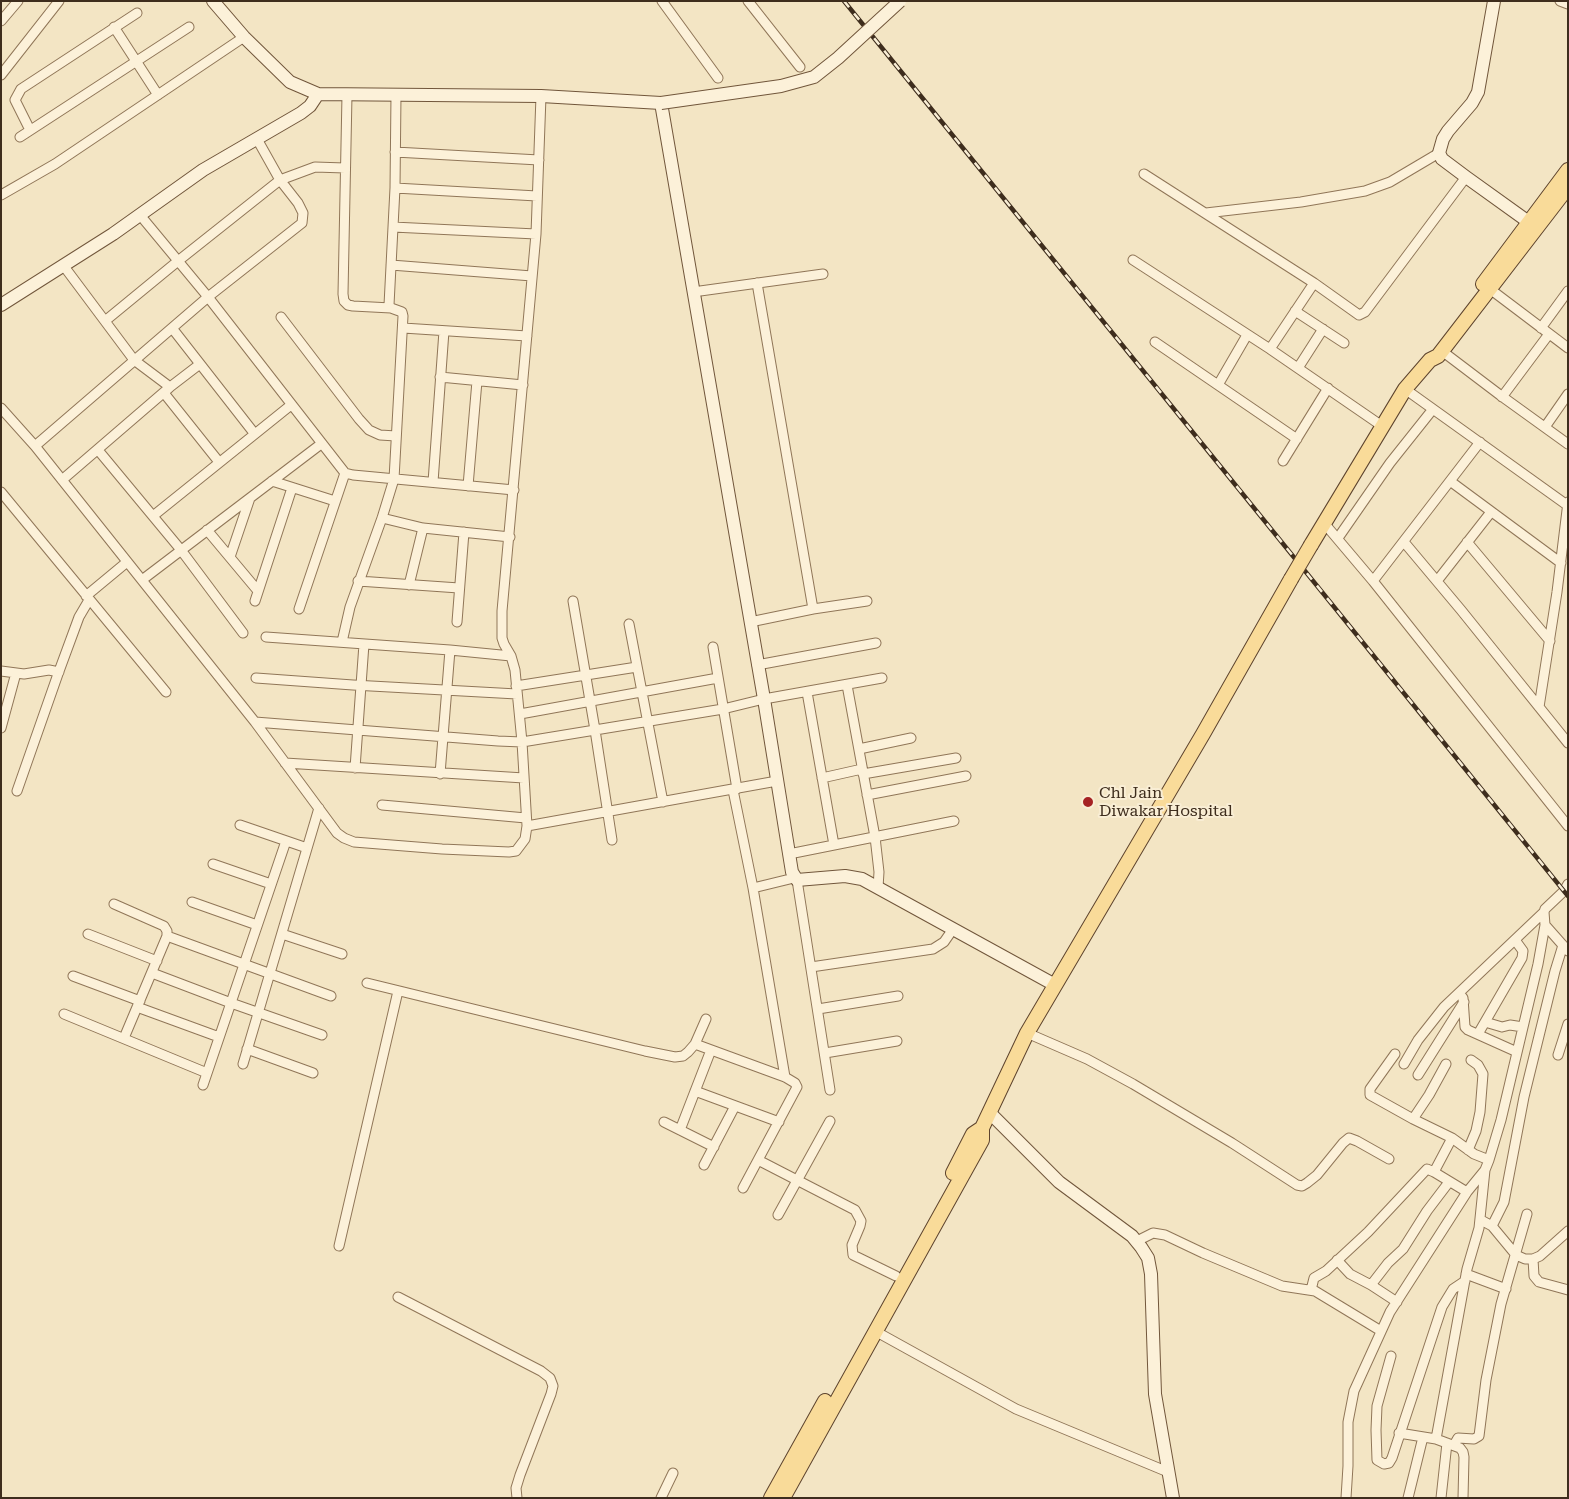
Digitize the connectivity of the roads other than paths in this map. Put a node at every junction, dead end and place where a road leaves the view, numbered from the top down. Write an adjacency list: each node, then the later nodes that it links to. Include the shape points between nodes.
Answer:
1 (18, 1): 11 (street)
2 (60, 1): 17 (street)
3 (213, 1): 14 (street)
4 (662, 1): 18 (street)
5 (748, 1): 16 (street)
6 (900, 1): 24 (street, bridge, via 814,77 780,86)
7 (1494, 1): 29 (street, via 1478,92 1448,131)
8 (1560, 1): 9 (street)
9 (1568, 4)
10 (137, 13): 13 (street)
11 (1, 21)
12 (189, 27): 15 (street)
13 (114, 28): 15 (street); 25 (street, via 16,95 16,104)
14 (244, 37): 19 (street, via 290,82); 20 (street)
15 (136, 62): 20 (street); 25 (street)
16 (800, 67)
17 (1, 75)
18 (718, 78)
19 (318, 94): 21 (street); 27 (street, via 301,113)
20 (158, 95): 38 (street, via 55,164)
21 (347, 95): 22 (street); 31 (street)
22 (396, 95): 23 (street); 28 (street)
23 (541, 96): 24 (street); 30 (street)
24 (661, 103): 55 (street)
25 (30, 130): 26 (street)
26 (20, 136)
27 (257, 139): 35 (street); 41 (street, via 203,170)
28 (395, 152): 30 (street); 37 (street)
29 (1439, 153): 34 (street); 40 (street, via 1390,182 1366,191)
30 (539, 160): 39 (street)
31 (345, 168): 35 (street, via 315,167); 58 (street, via 344,301 353,306)
32 (1568, 170): 42 (main road)
33 (1144, 174): 40 (street)
34 (1466, 177): 42 (street); 52 (street, via 1363,314 1357,314)
35 (280, 180): 46 (street); 56 (street, via 303,213 302,223)
36 (1568, 187): 42 (main road)
37 (395, 188): 39 (street); 43 (street)
38 (1, 195)
39 (537, 196): 44 (street)
40 (1206, 213): 52 (street)
41 (140, 215): 46 (street); 48 (street)
42 (1533, 225): 53 (main road); 75 (main road, via 1432,350)
43 (393, 227): 44 (street); 47 (street)
44 (536, 234): 50 (street)
45 (1133, 260): 67 (street)
46 (178, 261): 56 (street); 61 (street)
47 (391, 264): 50 (street); 58 (street)
48 (63, 266): 57 (street); 61 (street)
49 (823, 274): 51 (street)
50 (532, 276): 68 (street)
51 (757, 283): 55 (street); 142 (street)
52 (1314, 283): 59 (street)
53 (1490, 289): 66 (street); 73 (main road)
54 (1568, 291): 66 (street)
55 (693, 292): 144 (street)
56 (208, 297): 62 (street); 87 (street)
57 (1, 305)
58 (391, 308): 63 (street, via 402,312)
59 (1295, 311): 64 (street); 72 (street)
60 (281, 317): 93 (street, via 358,419 380,435)
61 (105, 321): 74 (street)
62 (172, 328): 74 (street); 76 (street)
63 (403, 328): 65 (street); 93 (street)
64 (1323, 329): 70 (street); 77 (street)
65 (444, 331): 68 (street); 78 (street)
66 (1545, 331): 71 (street); 86 (street)
67 (1247, 335): 72 (street); 80 (street)
68 (527, 336): 81 (street)
69 (1155, 342): 80 (street)
70 (1344, 343)
71 (1568, 348)
72 (1270, 349): 77 (street)
73 (1442, 350): 75 (main road); 86 (street)
74 (134, 360): 84 (street); 98 (street)
75 (1430, 360): 83 (main road)
76 (200, 364): 84 (street); 92 (street)
77 (1298, 368): 82 (street)
78 (440, 377): 79 (street); 107 (street)
79 (477, 381): 81 (street); 108 (street)
80 (1218, 385): 94 (street)
81 (523, 386): 110 (street)
82 (1328, 388): 90 (street); 94 (street)
83 (1405, 389): 88 (street); 90 (main road)
84 (167, 390): 99 (street); 101 (street)
85 (1568, 394): 91 (street)
86 (1502, 397): 91 (street)
87 (291, 405): 92 (street); 96 (street)
88 (1433, 409): 95 (street); 123 (street, via 1390,463)
89 (2, 410): 98 (street)
90 (1382, 426): 118 (main road)
91 (1545, 427): 97 (street)
92 (254, 433): 101 (street)
93 (396, 436): 103 (street)
94 (1297, 439): 100 (street)
95 (1480, 442): 106 (street); 114 (street)
96 (321, 444): 102 (street); 105 (street)
97 (1568, 444)
98 (35, 446): 104 (street)
99 (98, 450): 104 (street); 116 (street)
100 (1283, 461)
101 (219, 462): 116 (street)
102 (345, 473): 103 (street); 113 (street)
103 (394, 479): 107 (street); 117 (street)
104 (62, 480): 128 (street)
105 (272, 481): 109 (street); 112 (street)
106 (1450, 481): 115 (street); 124 (street)
107 (433, 482): 108 (street)
108 (468, 486): 110 (street)
109 (292, 488): 113 (street); 136 (street)
110 (514, 490): 122 (street)
111 (1, 492): 137 (street)
112 (251, 497): 120 (street); 127 (street)
113 (335, 501): 141 (street)
114 (1568, 503): 129 (street)
115 (1491, 512): 125 (street); 129 (street)
116 (153, 516): 126 (street)
117 (382, 518): 119 (street); 131 (street)
118 (1324, 523): 123 (street); 237 (main road, bridge)
119 (423, 528): 121 (street); 134 (street)
120 (207, 530): 126 (street); 127 (street)
121 (464, 532): 122 (street); 135 (street)
122 (510, 537): 154 (street, via 502,628 504,644)
123 (1338, 538): 132 (street)
124 (1404, 542): 132 (street); 133 (street)
125 (1467, 542): 133 (street); 148 (street)
126 (181, 550): 130 (street); 146 (street)
127 (230, 557): 136 (street)
128 (127, 562): 130 (street); 137 (street)
129 (1561, 563): 148 (street)
130 (142, 580): 176 (street)
131 (358, 581): 134 (street); 149 (street)
132 (1373, 581): 205 (street)
133 (1437, 581): 173 (street)
134 (409, 585): 135 (street)
135 (459, 588): 143 (street)
136 (258, 591): 139 (street)
137 (88, 598): 158 (street); 168 (street)
138 (573, 600): 160 (street)
139 (255, 601)
140 (867, 601): 142 (street)
141 (299, 609)
142 (813, 609): 144 (street)
143 (457, 622)
144 (750, 622): 155 (street)
145 (629, 624): 156 (street)
146 (244, 633)
147 (266, 637): 149 (street)
148 (1550, 641): 173 (street)
149 (342, 642): 151 (street)
150 (876, 643): 155 (street)
151 (364, 644): 153 (street); 165 (street)
152 (713, 647): 162 (street)
153 (450, 650): 154 (street); 166 (street)
154 (511, 656): 167 (street)
155 (757, 665): 171 (street)
156 (637, 667): 160 (street); 169 (street)
157 (1, 671): 159 (street)
158 (59, 672): 159 (street); 196 (street)
159 (16, 673): 178 (street)
160 (586, 676): 167 (street); 172 (street)
161 (256, 678): 165 (street)
162 (718, 678): 169 (street); 174 (street)
163 (882, 678): 164 (street)
164 (847, 685): 170 (street); 185 (street)
165 (362, 686): 166 (street); 180 (street)
166 (447, 690): 167 (street); 181 (street)
167 (517, 690): 175 (street)
168 (166, 692)
169 (643, 692): 172 (street); 177 (street)
170 (807, 692): 171 (street); 193 (street)
171 (764, 699): 174 (street); 194 (street)
172 (590, 702): 175 (street); 179 (street)
173 (1539, 708): 184 (street)
174 (723, 709): 177 (street); 195 (street)
175 (520, 714): 183 (street)
176 (255, 722): 180 (street); 187 (street)
177 (648, 722): 179 (street); 198 (street)
178 (1, 728)
179 (595, 730): 183 (street); 201 (street)
180 (358, 731): 181 (street); 188 (street)
181 (442, 737): 183 (street); 190 (street)
182 (911, 738): 185 (street)
183 (522, 742): 192 (street)
184 (1568, 743)
185 (859, 749): 189 (street)
186 (956, 758): 189 (street)
187 (285, 763): 188 (street); 200 (street)
188 (355, 768): 190 (street)
189 (863, 771): 193 (street); 197 (street)
190 (440, 774): 192 (street)
191 (966, 776): 197 (street)
192 (524, 778): 203 (street)
193 (822, 778): 209 (street)
194 (777, 781): 195 (street); 211 (street)
195 (735, 789): 198 (street); 216 (street)
196 (17, 791)
197 (867, 795): 206 (street)
198 (663, 802): 201 (street)
199 (382, 805): 203 (street)
200 (319, 808): 203 (street, via 344,838 509,852 521,846); 210 (street)
201 (607, 812): 203 (street); 207 (street)
202 (954, 821): 206 (street)
203 (527, 822)
204 (240, 825): 208 (street)
205 (1568, 826)
206 (875, 837): 209 (street); 217 (street)
207 (612, 840)
208 (286, 841): 210 (street); 214 (street)
209 (834, 845): 211 (street)
210 (307, 848): 225 (street)
211 (789, 854): 213 (street)
212 (213, 864): 214 (street)
213 (796, 879): 216 (street); 217 (street, via 845,876 862,879); 232 (street)
214 (271, 884): 221 (street)
215 (1568, 884): 220 (street)
216 (753, 888): 272 (street)
217 (878, 888): 223 (street)
218 (192, 902): 221 (street)
219 (114, 904): 226 (street, via 164,926)
220 (1544, 912): 222 (street); 227 (street)
221 (257, 925): 231 (street)
222 (1545, 925): 228 (street); 251 (street)
223 (953, 929): 232 (street, via 944,942 933,949); 237 (street)
224 (88, 934): 230 (street)
225 (282, 934): 229 (street); 234 (street)
226 (167, 936): 230 (street); 231 (street)
227 (1515, 940): 239 (street); 249 (street, via 1523,950 1522,958)
228 (1565, 948): 300 (street, via 1555,971 1524,1097 1504,1202)
229 (342, 954)
230 (157, 961): 233 (street)
231 (244, 965): 234 (street); 243 (street)
232 (811, 967): 245 (street)
233 (152, 973): 243 (street); 244 (street)
234 (270, 973): 240 (street); 246 (street)
235 (73, 976): 244 (street)
236 (367, 984): 238 (street)
237 (1055, 985): 252 (main road)
238 (398, 991): 258 (street, via 675,1057 683,1056); 303 (street)
239 (1459, 993): 242 (street); 267 (street, via 1429,1024)
240 (331, 996)
241 (898, 996): 245 (street)
242 (1464, 1002): 254 (street, via 1466,1027); 271 (street)
243 (231, 1003): 246 (street); 255 (street)
244 (138, 1004): 255 (street); 256 (street)
245 (818, 1009): 262 (street)
246 (258, 1012): 253 (street); 259 (street)
247 (64, 1014): 256 (street)
248 (706, 1019): 258 (street)
249 (1485, 1022): 251 (street); 254 (street)
250 (1568, 1024): 264 (street)
251 (1523, 1027): 261 (street)
252 (1027, 1033): 277 (main road); 287 (street, via 1087,1059 1133,1084 1297,1185 1302,1186 1317,1175 1349,1138)
253 (322, 1034)
254 (1478, 1034): 261 (street)
255 (219, 1037): 269 (street)
256 (124, 1038): 269 (street)
257 (897, 1041): 262 (street)
258 (695, 1044): 260 (street)
259 (247, 1049): 266 (street); 270 (street)
260 (711, 1050): 272 (street); 275 (street)
261 (1517, 1052): 289 (street)
262 (825, 1053): 274 (street)
263 (1395, 1054): 278 (street, via 1369,1092)
264 (1558, 1055)
265 (1471, 1060): 286 (street, via 1483,1074 1480,1112)
266 (243, 1064)
267 (1404, 1064)
268 (1446, 1064): 278 (street)
269 (207, 1073): 273 (street)
270 (313, 1073)
271 (1418, 1075)
272 (785, 1077): 281 (street, via 796,1087)
273 (203, 1085)
274 (830, 1090)
275 (695, 1091): 276 (street); 283 (street)
276 (735, 1106): 281 (street); 285 (street)
277 (990, 1113): 282 (main road); 302 (street, via 1059,1182 1117,1223)
278 (1412, 1119): 284 (street)
279 (830, 1121): 293 (street)
280 (664, 1122): 283 (street)
281 (779, 1122): 288 (street)
282 (982, 1128): 307 (main road, via 973,1134); 315 (main road, via 982,1140)
283 (680, 1130): 285 (street)
284 (1456, 1140): 286 (street); 291 (street)
285 (714, 1147): 290 (street)
286 (1468, 1150): 289 (street)
287 (1389, 1158)
288 (758, 1160): 293 (street); 295 (street)
289 (1489, 1160): 292 (street)
290 (704, 1165)
291 (1432, 1170): 294 (street); 306 (street, via 1423,1172 1368,1232)
292 (1485, 1170): 296 (street); 299 (street)
293 (798, 1180): 298 (street); 307 (street, via 855,1210 861,1221 852,1245 853,1255)
294 (1449, 1182): 296 (street); 310 (street, via 1403,1249)
295 (743, 1188)
296 (1467, 1192): 314 (street)
297 (1527, 1214): 304 (street)
298 (778, 1215)
299 (1480, 1220): 300 (street); 308 (street)
300 (1492, 1226): 304 (street)
301 (1568, 1231): 305 (street)
302 (1136, 1241): 309 (street, via 1159,1233 1282,1286); 322 (street, via 1148,1258 1151,1274 1155,1394)
303 (339, 1246)
304 (1516, 1255): 305 (street); 311 (street)
305 (1533, 1259): 312 (street, via 1534,1276 1539,1282)
306 (1337, 1260): 309 (street, via 1316,1277); 310 (street, via 1350,1274)
307 (896, 1276): 327 (main road)
308 (1465, 1277): 311 (street); 318 (street, via 1442,1307); 320 (street)
309 (1312, 1285): 316 (street)
310 (1370, 1285): 314 (street)
311 (1506, 1289): 321 (street, via 1486,1380 1479,1436 1474,1439 1458,1438)
312 (1568, 1290)
313 (398, 1297): 325 (street, via 550,1378 551,1394 520,1475)
314 (1397, 1302): 316 (street)
315 (874, 1331): 322 (street, via 1016,1409); 328 (main road)
316 (1380, 1331): 324 (street, via 1350,1407)
317 (1391, 1356): 318 (street, via 1377,1406 1380,1462 1389,1463)
318 (1400, 1433): 319 (street)
319 (1423, 1437): 320 (street); 330 (street)
320 (1436, 1438): 321 (street)
321 (1450, 1444): 331 (street); 332 (street, via 1463,1452)
322 (1168, 1472): 329 (street)
323 (673, 1473): 326 (street)
324 (1346, 1497)
325 (517, 1498)
326 (661, 1498)
327 (771, 1498)
328 (782, 1498)
329 (1173, 1498)
330 (1408, 1498)
331 (1441, 1498)
332 (1463, 1498)

